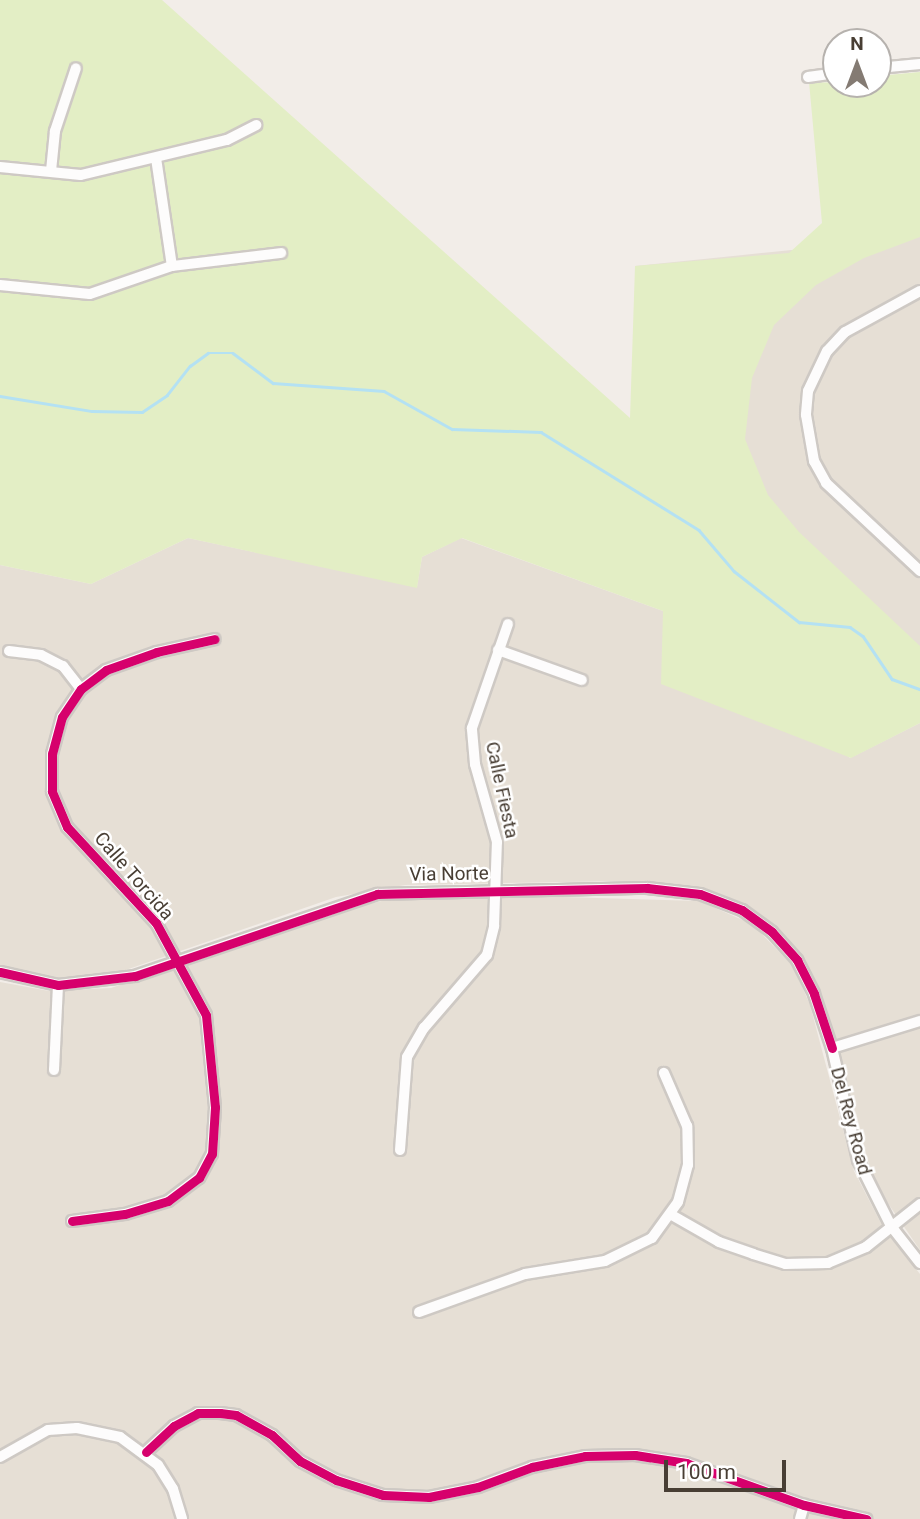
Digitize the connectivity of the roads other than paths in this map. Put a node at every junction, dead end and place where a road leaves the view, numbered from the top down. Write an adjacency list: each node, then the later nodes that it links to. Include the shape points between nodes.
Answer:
1 (920, 64): 2 (street)
2 (892, 67)
3 (76, 68): 9 (street, via 55,131)
4 (822, 75): 5 (street)
5 (808, 77)
6 (256, 125): 7 (street, via 239,137)
7 (156, 158): 9 (street, via 81,175); 11 (street)
8 (0, 167): 9 (street)
9 (51, 172)
10 (281, 253): 11 (street)
11 (172, 265): 12 (street, via 90,294)
12 (0, 285)
13 (920, 291): 14 (street, via 845,332 827,351 808,391 806,415 814,461 826,483)
14 (920, 571)
15 (508, 624): 17 (street, Calle Fiesta)
16 (215, 639): 20 (street, Calle Torcida, via 106,670)
17 (499, 650): 19 (street); 21 (street, Calle Fiesta, via 472,728 475,764 496,842)
18 (9, 651): 20 (street, via 41,655 63,666)
19 (582, 680)
20 (81, 689): 22 (street, Calle Torcida, via 62,717 52,754 52,791 67,827 156,923)
21 (496, 890): 22 (street, Via Norte, via 377,894); 26 (street, Via Norte, via 647,888 701,894 743,910 772,932 797,960); 29 (street, Calle Fiesta, via 487,955 425,1028 407,1057)
22 (175, 961): 24 (street, Via Norte, via 135,975); 32 (street, Calle Torcida, via 206,1015 215,1107 212,1154 199,1178 168,1201 125,1214)
23 (0, 972): 24 (street, Via Norte)
24 (58, 985): 27 (street)
25 (920, 1021): 26 (street)
26 (832, 1048): 33 (street, Del Rey Road, via 858,1160)
27 (54, 1070)
28 (664, 1073): 31 (street, via 687,1126 688,1165)
29 (400, 1150)
30 (920, 1204): 33 (street)
31 (670, 1214): 33 (street, via 719,1242 785,1264 828,1263 866,1247); 35 (street, via 652,1238 605,1261 526,1274)
32 (72, 1221)
33 (891, 1226): 34 (street, Del Rey Road)
34 (920, 1262)
35 (419, 1312)
36 (146, 1452): 37 (street, via 120,1437 77,1428 48,1430); 38 (street, via 190,1417 220,1413 236,1415 272,1435 300,1461 383,1495 429,1497 478,1487 532,1467 585,1456 635,1454 686,1463); 39 (street, via 173,1489)
37 (0, 1457)
38 (804, 1505): 40 (street); 41 (street)
39 (182, 1519)
40 (800, 1519)
41 (866, 1519)

